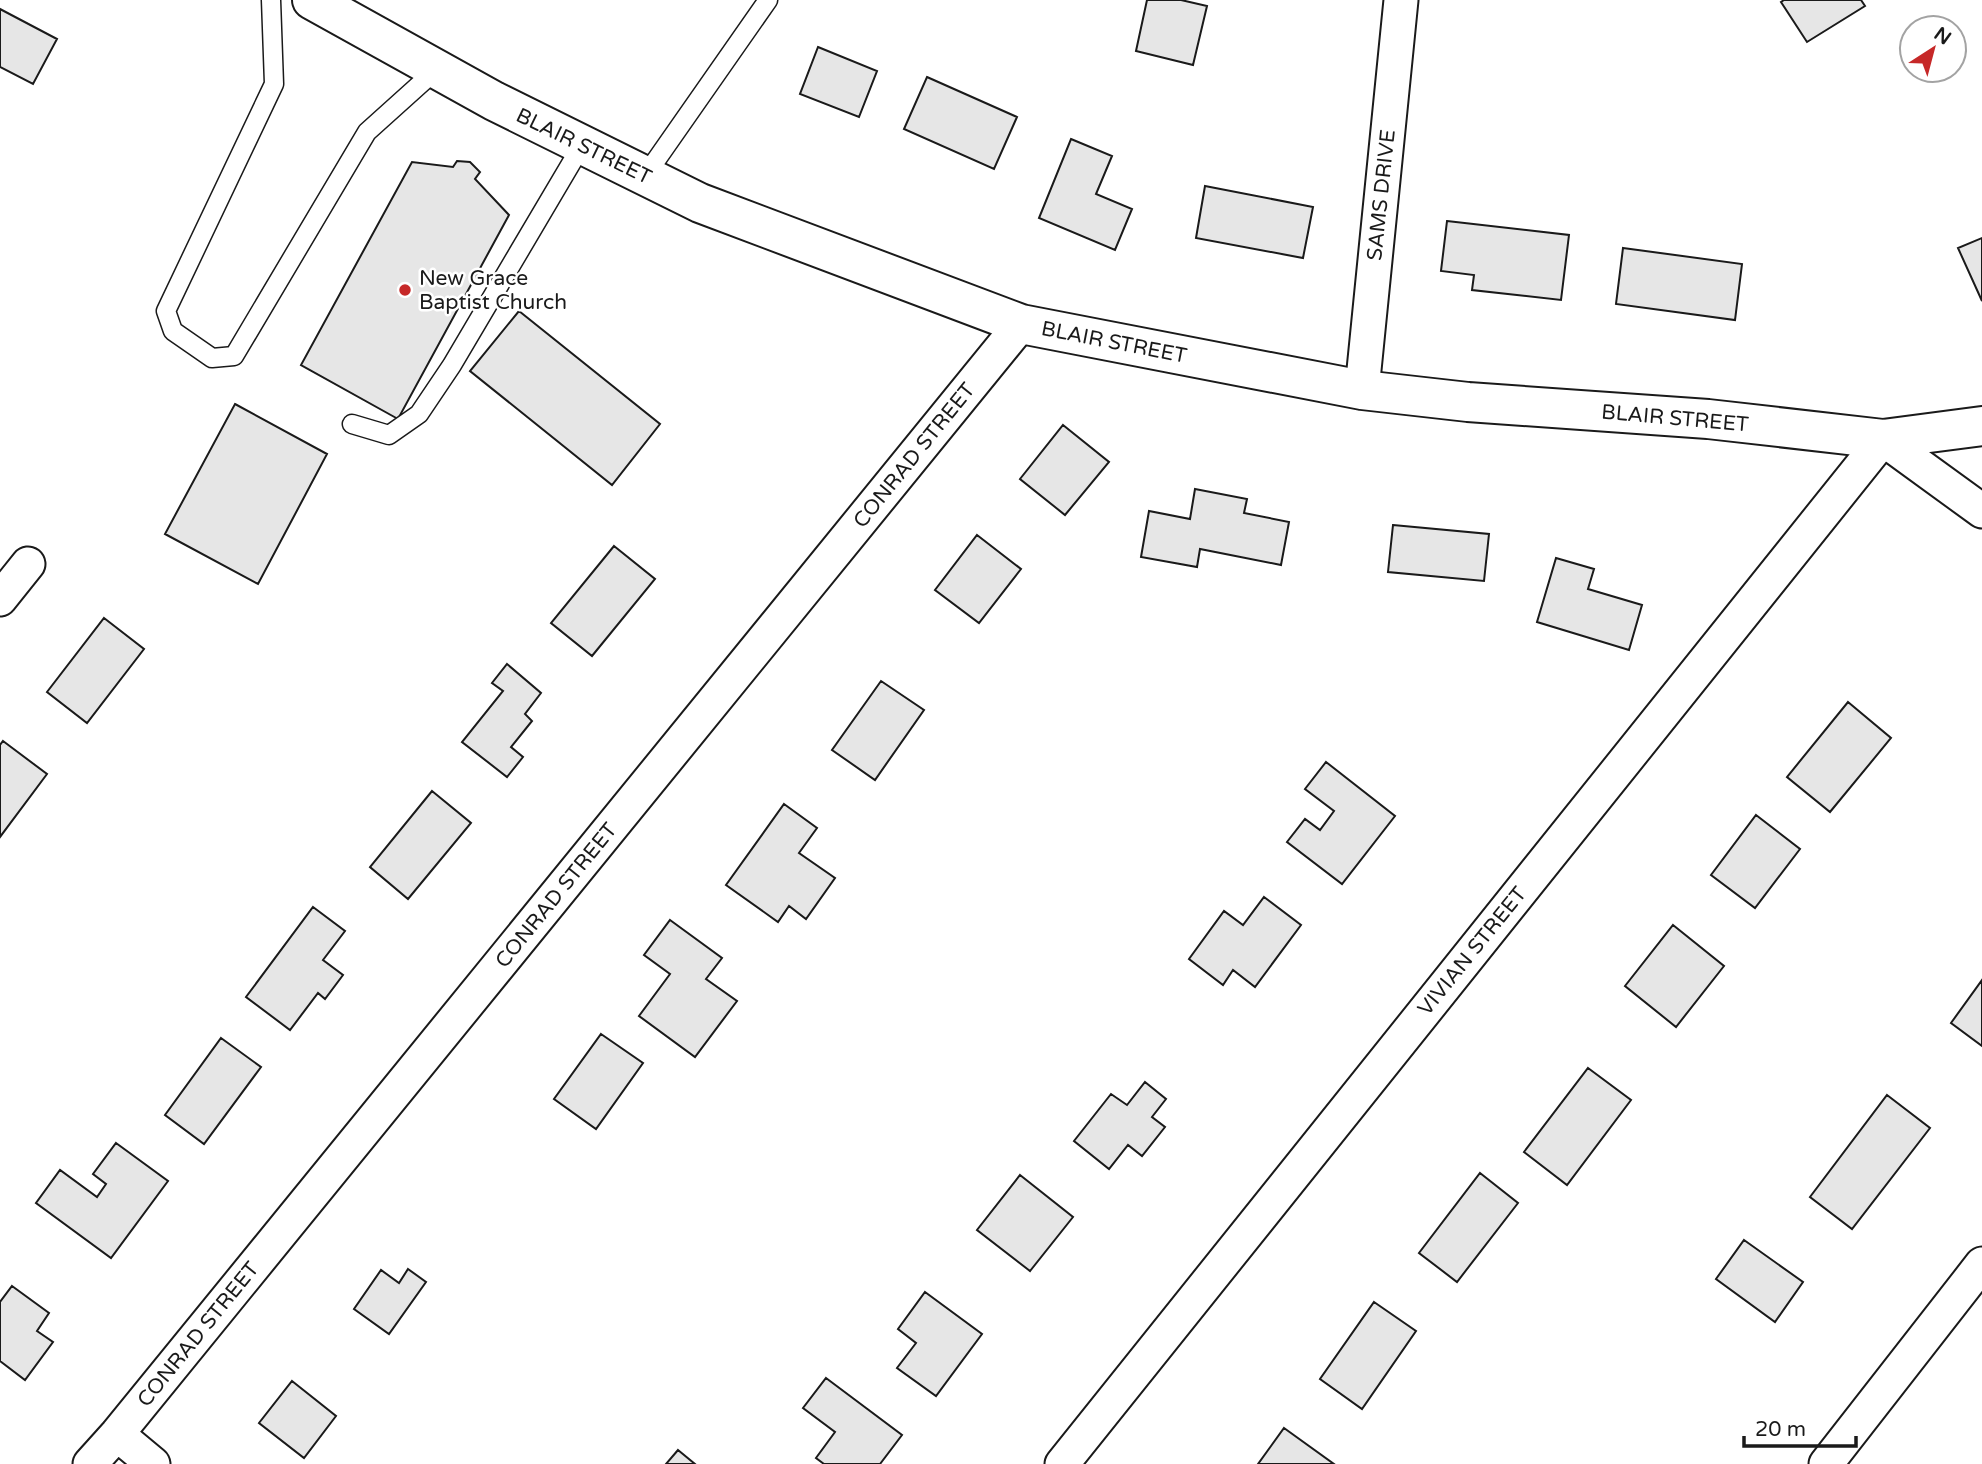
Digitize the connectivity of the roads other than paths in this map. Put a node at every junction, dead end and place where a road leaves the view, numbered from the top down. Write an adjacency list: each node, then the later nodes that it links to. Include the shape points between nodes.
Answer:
1 (271, 0): 5 (lane, via 274,84 166,311 173,331 212,358 233,356 367,132)
2 (312, 0): 5 (street, BLAIR STREET)
3 (768, 0): 7 (lane)
4 (1401, 0): 9 (street, SAMS DRIVE)
5 (437, 69): 6 (street, BLAIR STREET)
6 (582, 145): 7 (street, BLAIR STREET); 10 (lane, via 419,414 389,435)
7 (645, 176): 8 (street, BLAIR STREET, via 700,203)
8 (1021, 324): 9 (street, BLAIR STREET); 17 (street, CONRAD STREET)
9 (1362, 390): 12 (street, BLAIR STREET, via 1708,419)
10 (352, 424)
11 (1982, 426): 12 (street, BLAIR STREET)
12 (1883, 439): 13 (street); 20 (street, VIVIAN STREET)
13 (1982, 512)
14 (28, 564): 15 (street)
15 (0, 599)
16 (1982, 1264): 21 (street)
17 (117, 1434): 18 (street, CONRAD STREET); 19 (street)
18 (90, 1464)
19 (153, 1464)
20 (1062, 1464)
21 (1826, 1464)

